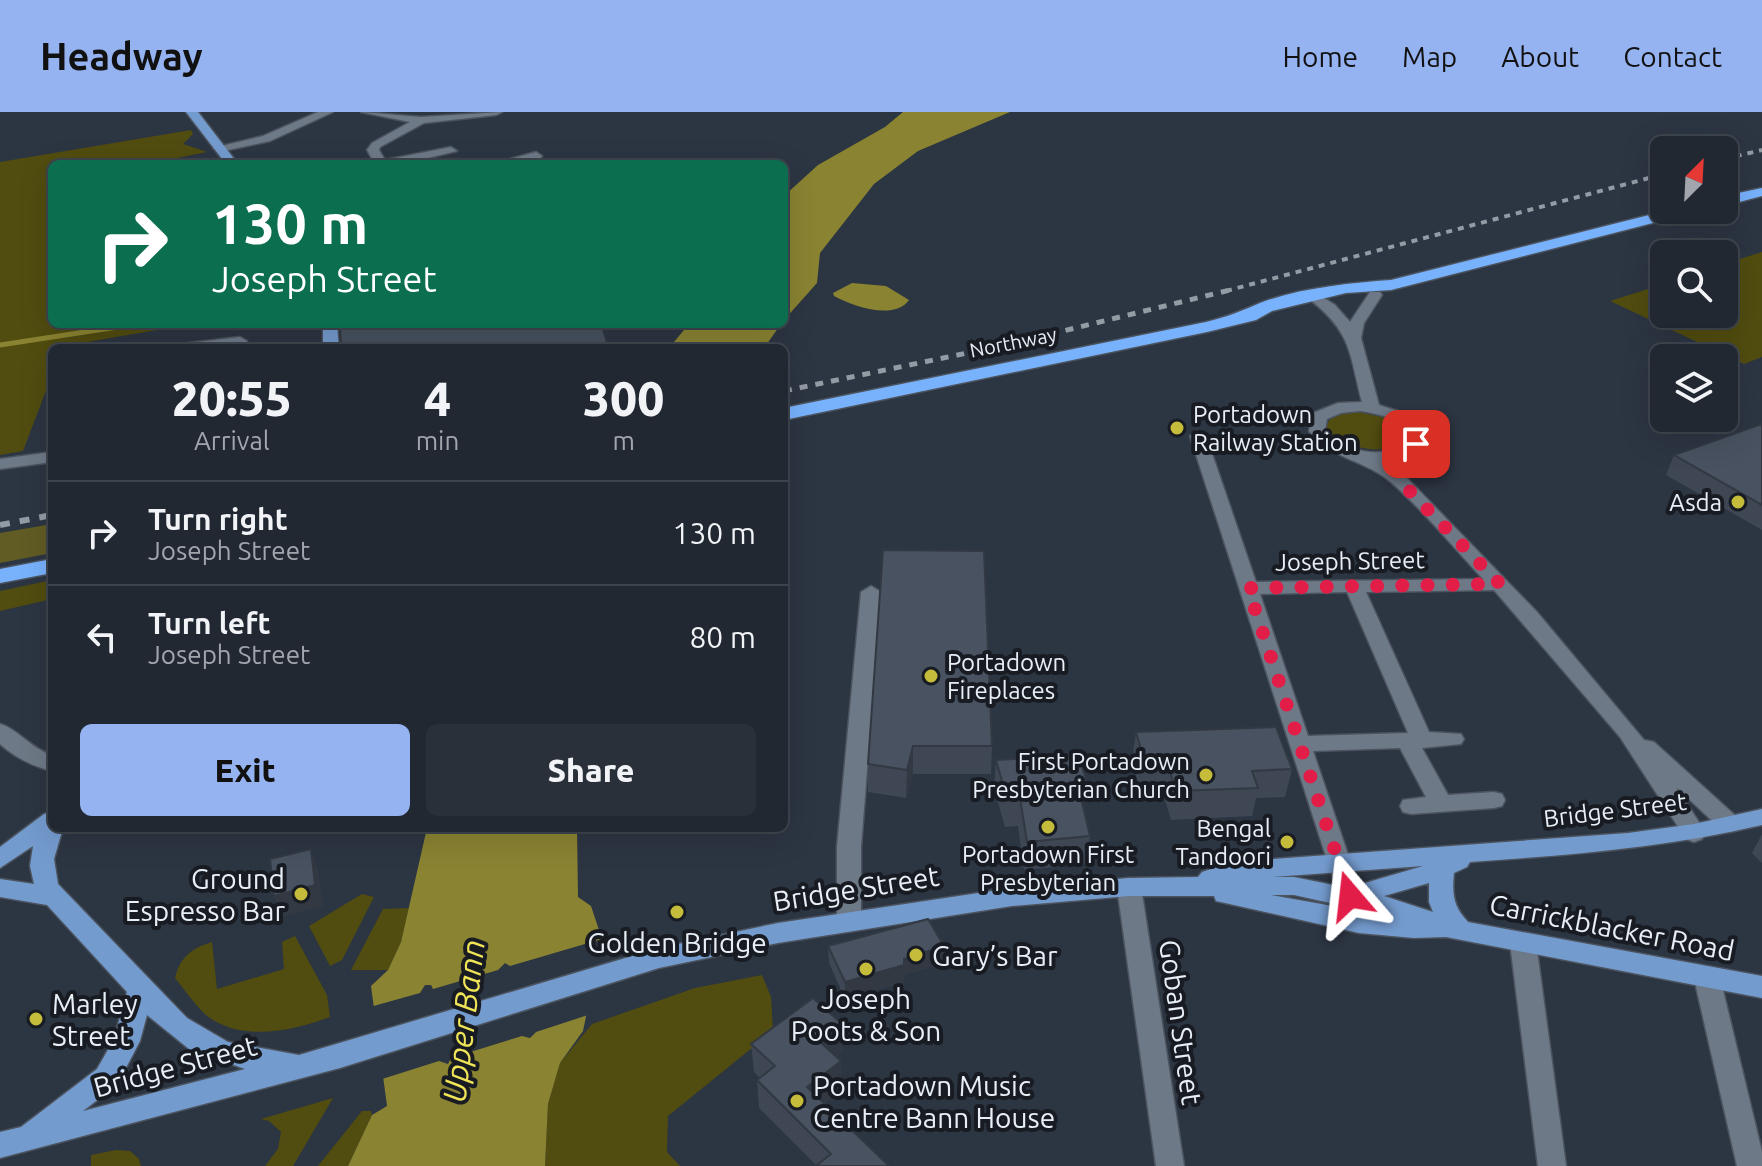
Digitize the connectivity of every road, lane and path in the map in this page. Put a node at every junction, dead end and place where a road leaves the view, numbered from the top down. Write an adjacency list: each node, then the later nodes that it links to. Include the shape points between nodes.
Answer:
1 (192, 112): 6 (main road)
2 (327, 112): 6 (street, via 266,139)
3 (367, 112): 5 (street)
4 (496, 112): 5 (street)
5 (421, 120): 10 (street, via 376,145 373,150)
6 (219, 148): 9 (main road)
7 (451, 151): 11 (street)
8 (536, 156): 12 (street)
9 (229, 160)
10 (380, 160)
11 (404, 160)
12 (516, 160)
13 (1762, 192): 14 (highway)
14 (1738, 198)
15 (1650, 219): 16 (highway, Northway)
16 (1391, 285): 17 (highway, Northway); 18 (highway, Northway)
17 (1313, 295): 19 (street); 20 (highway, Northway)
18 (1375, 295): 19 (highway, Northway); 21 (street)
19 (1330, 307): 20 (highway, Northway, via 1277,318); 21 (street)
20 (1250, 316): 27 (highway, Northway)
21 (1354, 337): 24 (street)
22 (240, 341): 23 (street)
23 (229, 344)
24 (1362, 377): 25 (street); 26 (street)
25 (1372, 407): 26 (street); 29 (street, via 1398,416 1415,430 1416,444)
26 (1338, 408): 30 (street, via 1319,416 1317,431 1333,445)
27 (788, 414)
28 (1198, 436): 38 (street)
29 (1396, 455): 30 (street); 33 (street)
30 (1364, 456): 33 (street, Joseph Street)
31 (48, 458): 32 (street)
32 (0, 464)
33 (1398, 479): 36 (street, Joseph Street)
34 (48, 567): 35 (highway)
35 (0, 576)
36 (1500, 584): 37 (street, Joseph Street); 41 (street, Joseph Street)
37 (1354, 587): 38 (street, Joseph Street); 43 (street)
38 (1248, 588): 44 (street)
39 (871, 592): 64 (street, via 850,834)
40 (0, 731): 45 (street, via 11,744)
41 (1628, 732): 50 (street, Joseph Street); 53 (street, Joseph Street)
42 (1453, 739): 43 (street)
43 (1414, 741): 44 (street); 47 (street)
44 (1300, 744): 56 (street)
45 (48, 762)
46 (1494, 800): 47 (street)
47 (1441, 804): 48 (street)
48 (1411, 806)
49 (1762, 817): 50 (main road, Bridge Street)
50 (1730, 824): 53 (main road, Bridge Street)
51 (48, 826): 55 (main road)
52 (50, 832): 62 (main road, via 42,863)
53 (1694, 833): 54 (main road, Bridge Street)
54 (1474, 854): 56 (main road, Bridge Street); 57 (main road, Bridge Street)
55 (0, 859)
56 (1340, 865): 58 (main road, Bridge Street, via 1232,871); 61 (street)
57 (1443, 869): 61 (main road, Bridge Street); 65 (main road, via 1439,896)
58 (1186, 885): 59 (main road, Bridge Street); 61 (main road, Bridge Street, via 1294,886); 63 (main road, Bridge Street)
59 (1129, 887): 64 (main road, Bridge Street, via 1012,897); 72 (street, Goban Street)
60 (0, 888): 62 (main road)
61 (1350, 896): 63 (main road, Bridge Street); 65 (main road, Carrickblacker Road)
62 (55, 897): 69 (main road)
63 (1318, 915): 65 (main road, Carrickblacker Road, via 1410,930)
64 (849, 921): 70 (main road, Bridge Street, via 659,958)
65 (1456, 930): 66 (main road, Carrickblacker Road)
66 (1523, 943): 67 (main road, Carrickblacker Road); 73 (street)
67 (1707, 978): 68 (main road, Carrickblacker Road); 74 (street)
68 (1762, 987)
69 (140, 992): 70 (main road, via 182,1031 212,1049 240,1059); 71 (main road, via 127,1041 107,1077)
70 (308, 1064): 71 (main road, Bridge Street)
71 (11, 1142)
72 (1170, 1166)
73 (1552, 1166)
74 (1751, 1166)

